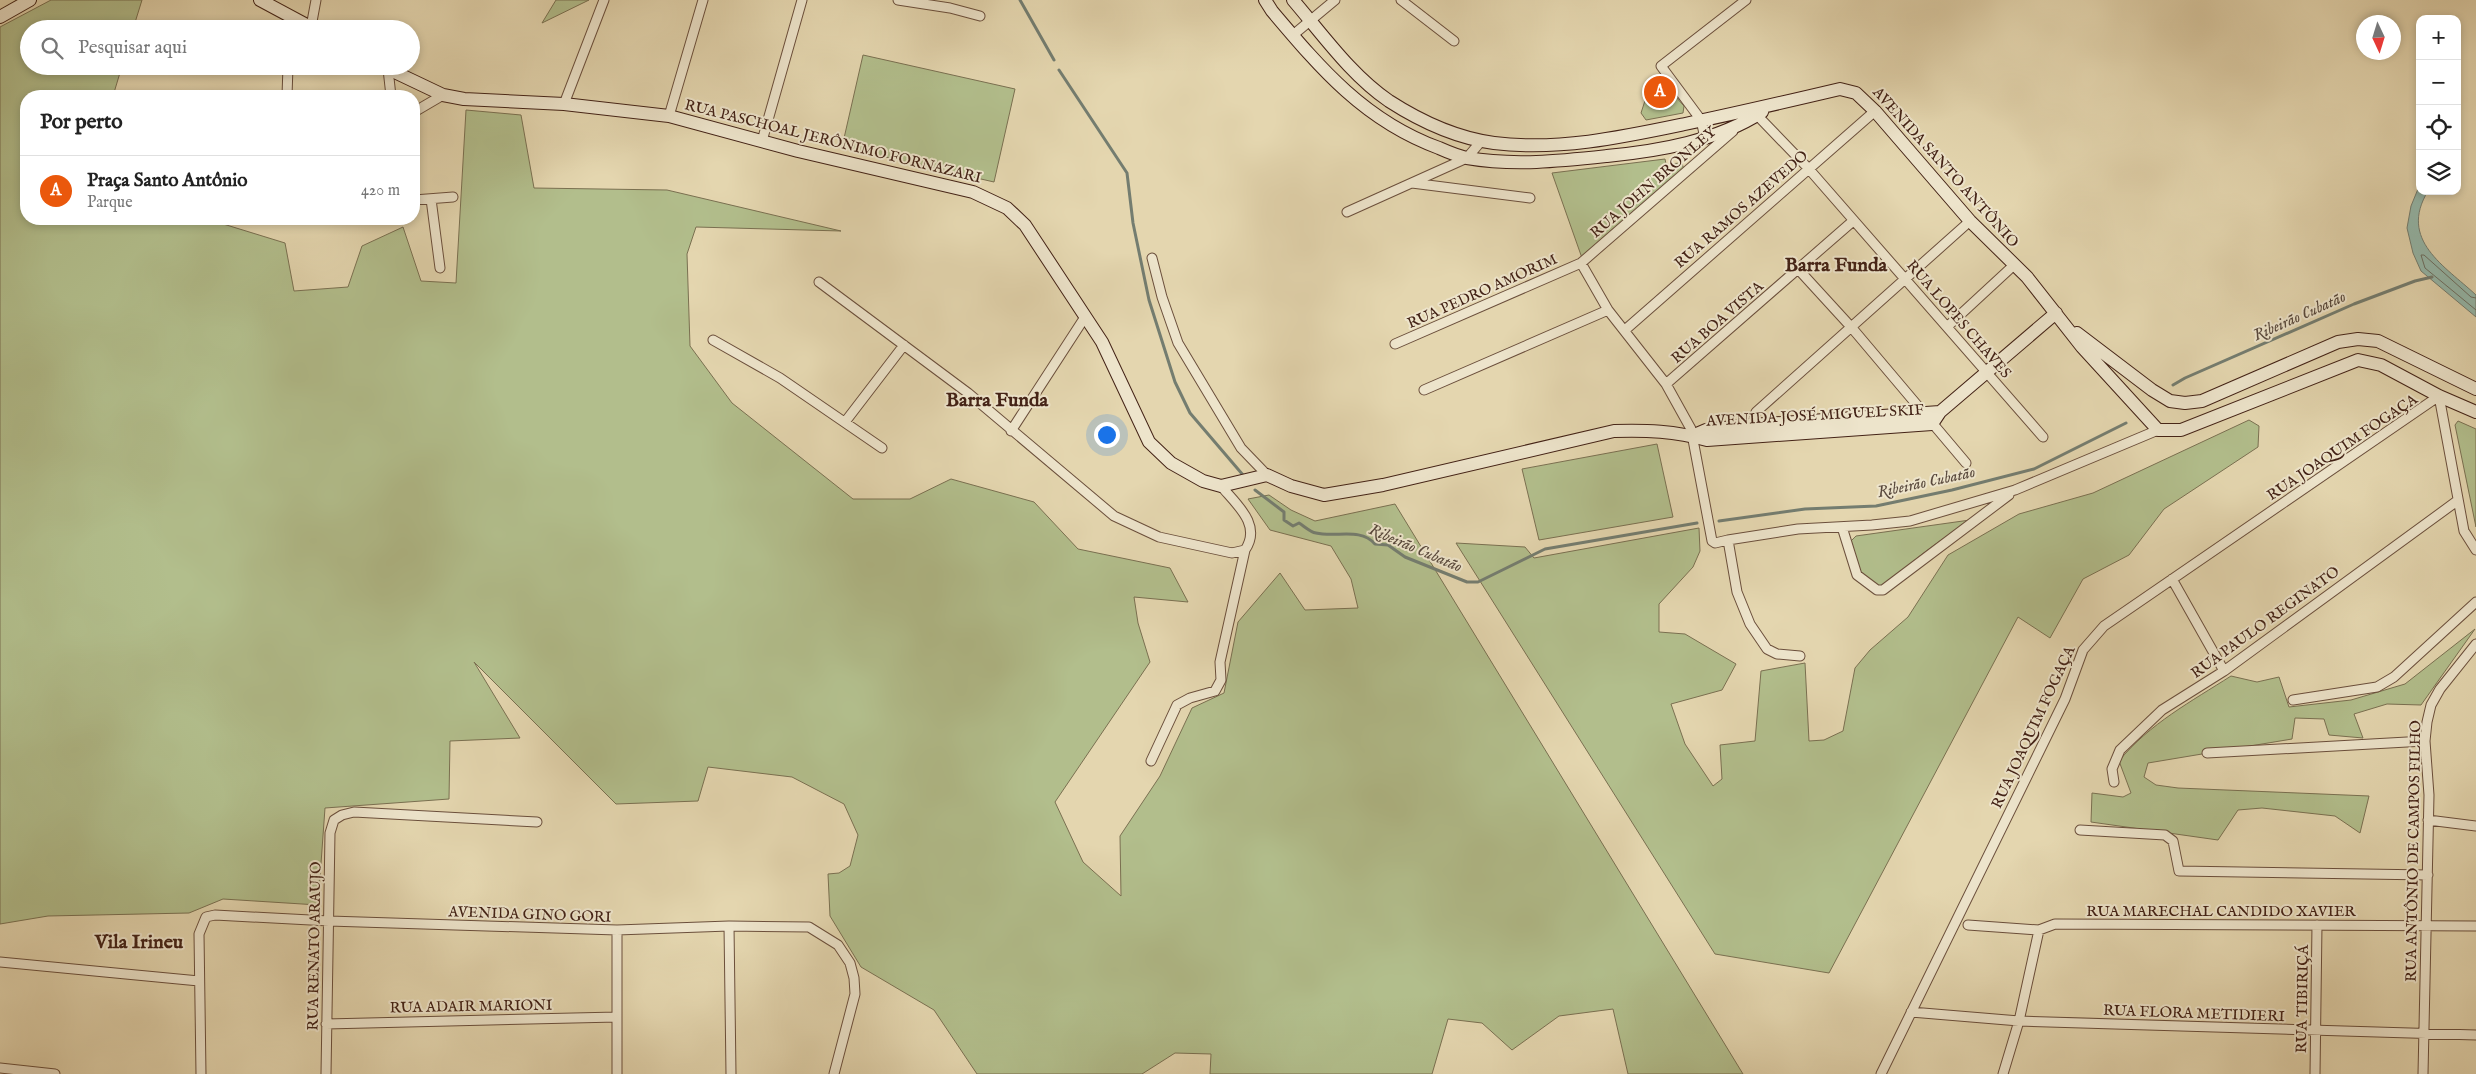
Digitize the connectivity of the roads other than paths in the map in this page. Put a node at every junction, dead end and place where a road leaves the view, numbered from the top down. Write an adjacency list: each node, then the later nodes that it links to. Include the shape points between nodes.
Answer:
1 (30, 0): 15 (main road)
2 (260, 0): 16 (main road)
3 (316, 0): 17 (street)
4 (604, 0): 29 (street)
5 (703, 0): 33 (street)
6 (802, 0): 38 (street)
7 (898, 0): 13 (street)
8 (1265, 0): 19 (main road, AVENIDA SANTO ANTÔNIO)
9 (1293, 0): 18 (main road, AVENIDA SANTO ANTÔNIO)
10 (1335, 0): 18 (street)
11 (1401, 0): 20 (street)
12 (1746, 0): 34 (street, via 1661,66)
13 (951, 4): 14 (street)
14 (980, 16)
15 (0, 17)
16 (286, 20)
17 (313, 20)
18 (1310, 21): 19 (street); 21 (main road, AVENIDA SANTO ANTÔNIO)
19 (1293, 35): 22 (main road, AVENIDA SANTO ANTÔNIO)
20 (1454, 41)
21 (1340, 55): 22 (main road); 37 (main road, AVENIDA SANTO ANTÔNIO, via 1388,100 1427,123)
22 (1326, 72): 39 (main road, AVENIDA SANTO ANTÔNIO, via 1362,106 1410,138)
23 (288, 75): 26 (street)
24 (387, 75): 27 (street)
25 (400, 75): 28 (main road, RUA PASCHOAL JERÔNIMO FORNAZARI)
26 (287, 90)
27 (390, 90)
28 (443, 95): 29 (main road, RUA PASCHOAL JERÔNIMO FORNAZARI); 30 (street)
29 (564, 104): 33 (main road, RUA PASCHOAL JERÔNIMO FORNAZARI)
30 (420, 108)
31 (1875, 110): 32 (main road, AVENIDA SANTO ANTÔNIO, via 1856,93 1840,89); 40 (street, RUA RAMOS AZEVEDO); 48 (main road, AVENIDA SANTO ANTÔNIO)
32 (1754, 112): 34 (main road, AVENIDA SANTO ANTÔNIO); 35 (main road, AVENIDA SANTO ANTÔNIO); 40 (street, RUA LOPES CHAVES)
33 (669, 116): 38 (main road, RUA PASCHOAL JERÔNIMO FORNAZARI)
34 (1701, 120): 36 (street); 37 (main road, AVENIDA SANTO ANTÔNIO, via 1627,136 1542,146)
35 (1744, 121): 36 (main road, AVENIDA SANTO ANTÔNIO); 50 (street, RUA JOHN BRONLEY)
36 (1705, 138): 39 (main road, AVENIDA SANTO ANTÔNIO, via 1630,154 1544,163)
37 (1482, 140): 39 (street)
38 (762, 141): 58 (main road, RUA PASCHOAL JERÔNIMO FORNAZARI, via 973,192 1007,208 1025,225)
39 (1467, 158): 41 (street)
40 (1808, 168): 47 (street, RUA LOPES CHAVES); 62 (street, RUA RAMOS AZEVEDO)
41 (1412, 183): 43 (street); 46 (street)
42 (453, 197): 44 (street)
43 (1530, 198)
44 (431, 199): 45 (street); 52 (street)
45 (420, 200)
46 (1347, 212)
47 (1853, 221): 53 (street, RUA BOA VISTA); 54 (street, RUA LOPES CHAVES)
48 (1970, 222): 51 (main road, AVENIDA SANTO ANTÔNIO); 54 (street)
49 (1152, 258): 85 (street, via 1178,343 1241,448)
50 (1581, 263): 56 (street); 64 (street, RUA PEDRO AMORIM)
51 (2014, 265): 57 (main road, AVENIDA SANTO ANTÔNIO, via 2027,276); 59 (street)
52 (440, 268)
53 (1798, 269): 61 (street); 67 (street, RUA BOA VISTA)
54 (1906, 280): 59 (street, RUA LOPES CHAVES); 61 (street)
55 (819, 282): 65 (street)
56 (1608, 310): 62 (street); 69 (street)
57 (2056, 313): 60 (main road, AVENIDA SANTO ANTÔNIO); 66 (main road)
58 (1085, 317): 79 (street); 86 (main road, RUA PASCHOAL JERÔNIMO FORNAZARI, via 1102,342 1148,442 1171,463 1203,481)
59 (1948, 326): 66 (street, RUA LOPES CHAVES)
60 (2069, 327): 71 (main road, AVENIDA SANTO ANTÔNIO, via 2170,401); 78 (main road, AVENIDA SANTO ANTÔNIO, via 2082,347)
61 (1852, 328): 74 (street); 80 (street, via 1756,412)
62 (1625, 330): 67 (street)
63 (713, 340): 76 (street, via 780,378)
64 (1395, 344)
65 (904, 345): 76 (street); 79 (street)
66 (1987, 372): 72 (main road); 82 (street, RUA LOPES CHAVES)
67 (1666, 384): 81 (street)
68 (2476, 389): 71 (main road, AVENIDA SANTO ANTÔNIO, via 2378,341 2358,339 2338,342)
69 (1424, 390)
70 (2439, 396): 73 (main road); 75 (main road, via 2381,365 2358,360); 88 (street); 93 (street, RUA JOAQUIM FOGAÇA)
71 (2202, 401): 75 (main road)
72 (1940, 412): 74 (main road, AVENIDA JOSÉ MIGUEL SKIF); 77 (main road)
73 (2476, 412)
74 (1923, 414): 77 (street); 80 (main road, AVENIDA JOSÉ MIGUEL SKIF)
75 (2208, 419): 78 (main road, via 2181,430)
76 (845, 422): 83 (street)
77 (1932, 424): 80 (main road, AVENIDA JOSÉ MIGUEL SKIF); 84 (street)
78 (2158, 430): 87 (street)
79 (1011, 431): 91 (street, via 1114,516 1159,537 1232,553)
80 (1751, 431): 81 (main road, AVENIDA JOSÉ MIGUEL SKIF, via 1706,430)
81 (1692, 436): 85 (main road, via 1646,430 1614,431 1383,485 1324,495); 90 (street, via 1712,542)
82 (2043, 437)
83 (882, 448)
84 (1966, 463)
85 (1267, 475): 86 (main road)
86 (1221, 486): 91 (street, via 1250,522 1252,537)
87 (2015, 490): 89 (street, via 1910,520); 89 (street, via 1883,590 1877,590 1857,575)
88 (2457, 501): 92 (street, via 2464,531); 97 (street, RUA PAULO REGINATO)
89 (1842, 527): 90 (street, via 1762,533)
90 (1728, 540): 96 (street, via 1737,592 1750,624 1766,649 1777,654)
91 (1245, 550): 101 (street, via 1220,662 1221,680 1215,691 1177,705)
92 (2476, 550)
93 (2172, 579): 97 (street); 118 (street, RUA JOAQUIM FOGAÇA, via 2104,626 2083,650 2065,699)
94 (2476, 602): 98 (street, via 2394,677 2377,687)
95 (2476, 644): 99 (street, RUA ANTÔNIO DE CAMPOS FILHO, via 2440,689 2427,722)
96 (1800, 656)
97 (2224, 671): 102 (street, RUA PAULO REGINATO, via 2162,710 2120,750 2112,769)
98 (2293, 700)
99 (2426, 741): 100 (street); 103 (street, RUA ANTÔNIO DE CAMPOS FILHO)
100 (2206, 753)
101 (1151, 761)
102 (2114, 782)
103 (2428, 820): 105 (street); 107 (street, RUA ANTÔNIO DE CAMPOS FILHO)
104 (537, 822): 108 (street, RUA RENATO ARAUJO, via 342,814 334,820 330,833)
105 (2476, 826)
106 (2080, 830): 107 (street, via 2165,835 2173,841 2179,871)
107 (2428, 875): 112 (street, RUA ANTÔNIO DE CAMPOS FILHO)
108 (329, 921): 114 (street, AVENIDA GINO GORI); 117 (street, AVENIDA GINO GORI, via 206,917 199,934); 121 (street, RUA RENATO ARAUJO)
109 (1968, 925): 115 (street, RUA MARECHAL CANDIDO XAVIER)
110 (2317, 925): 112 (street, RUA MARECHAL CANDIDO XAVIER); 115 (street, RUA MARECHAL CANDIDO XAVIER, via 2055,924); 122 (street, RUA TIBIRIÇÁ)
111 (729, 926): 114 (street, AVENIDA GINO GORI); 130 (street); 131 (street, AVENIDA GINO GORI, via 809,928 838,945 852,971 854,994)
112 (2426, 926): 113 (street, RUA MARECHAL CANDIDO XAVIER); 123 (street, RUA ANTÔNIO DE CAMPOS FILHO)
113 (2476, 926)
114 (617, 930): 119 (street)
115 (2039, 930): 120 (street)
116 (0, 962): 117 (street)
117 (199, 981): 127 (street)
118 (1911, 1012): 120 (street, RUA FLORA METIDIERI); 132 (street, RUA JOAQUIM FOGAÇA)
119 (617, 1017): 121 (street, RUA ADAIR MARIONI); 129 (street)
120 (2019, 1021): 122 (street, RUA FLORA METIDIERI); 133 (street)
121 (326, 1024): 128 (street, RUA RENATO ARAUJO)
122 (2315, 1032): 123 (street, RUA FLORA METIDIERI); 134 (street, RUA TIBIRIÇÁ)
123 (2424, 1034): 124 (street, RUA FLORA METIDIERI); 135 (street, RUA ANTÔNIO DE CAMPOS FILHO)
124 (2476, 1035)
125 (0, 1068): 126 (street)
126 (55, 1074)
127 (201, 1074)
128 (326, 1074)
129 (617, 1074)
130 (731, 1074)
131 (834, 1074)
132 (1881, 1074)
133 (2003, 1074)
134 (2315, 1074)
135 (2423, 1074)

